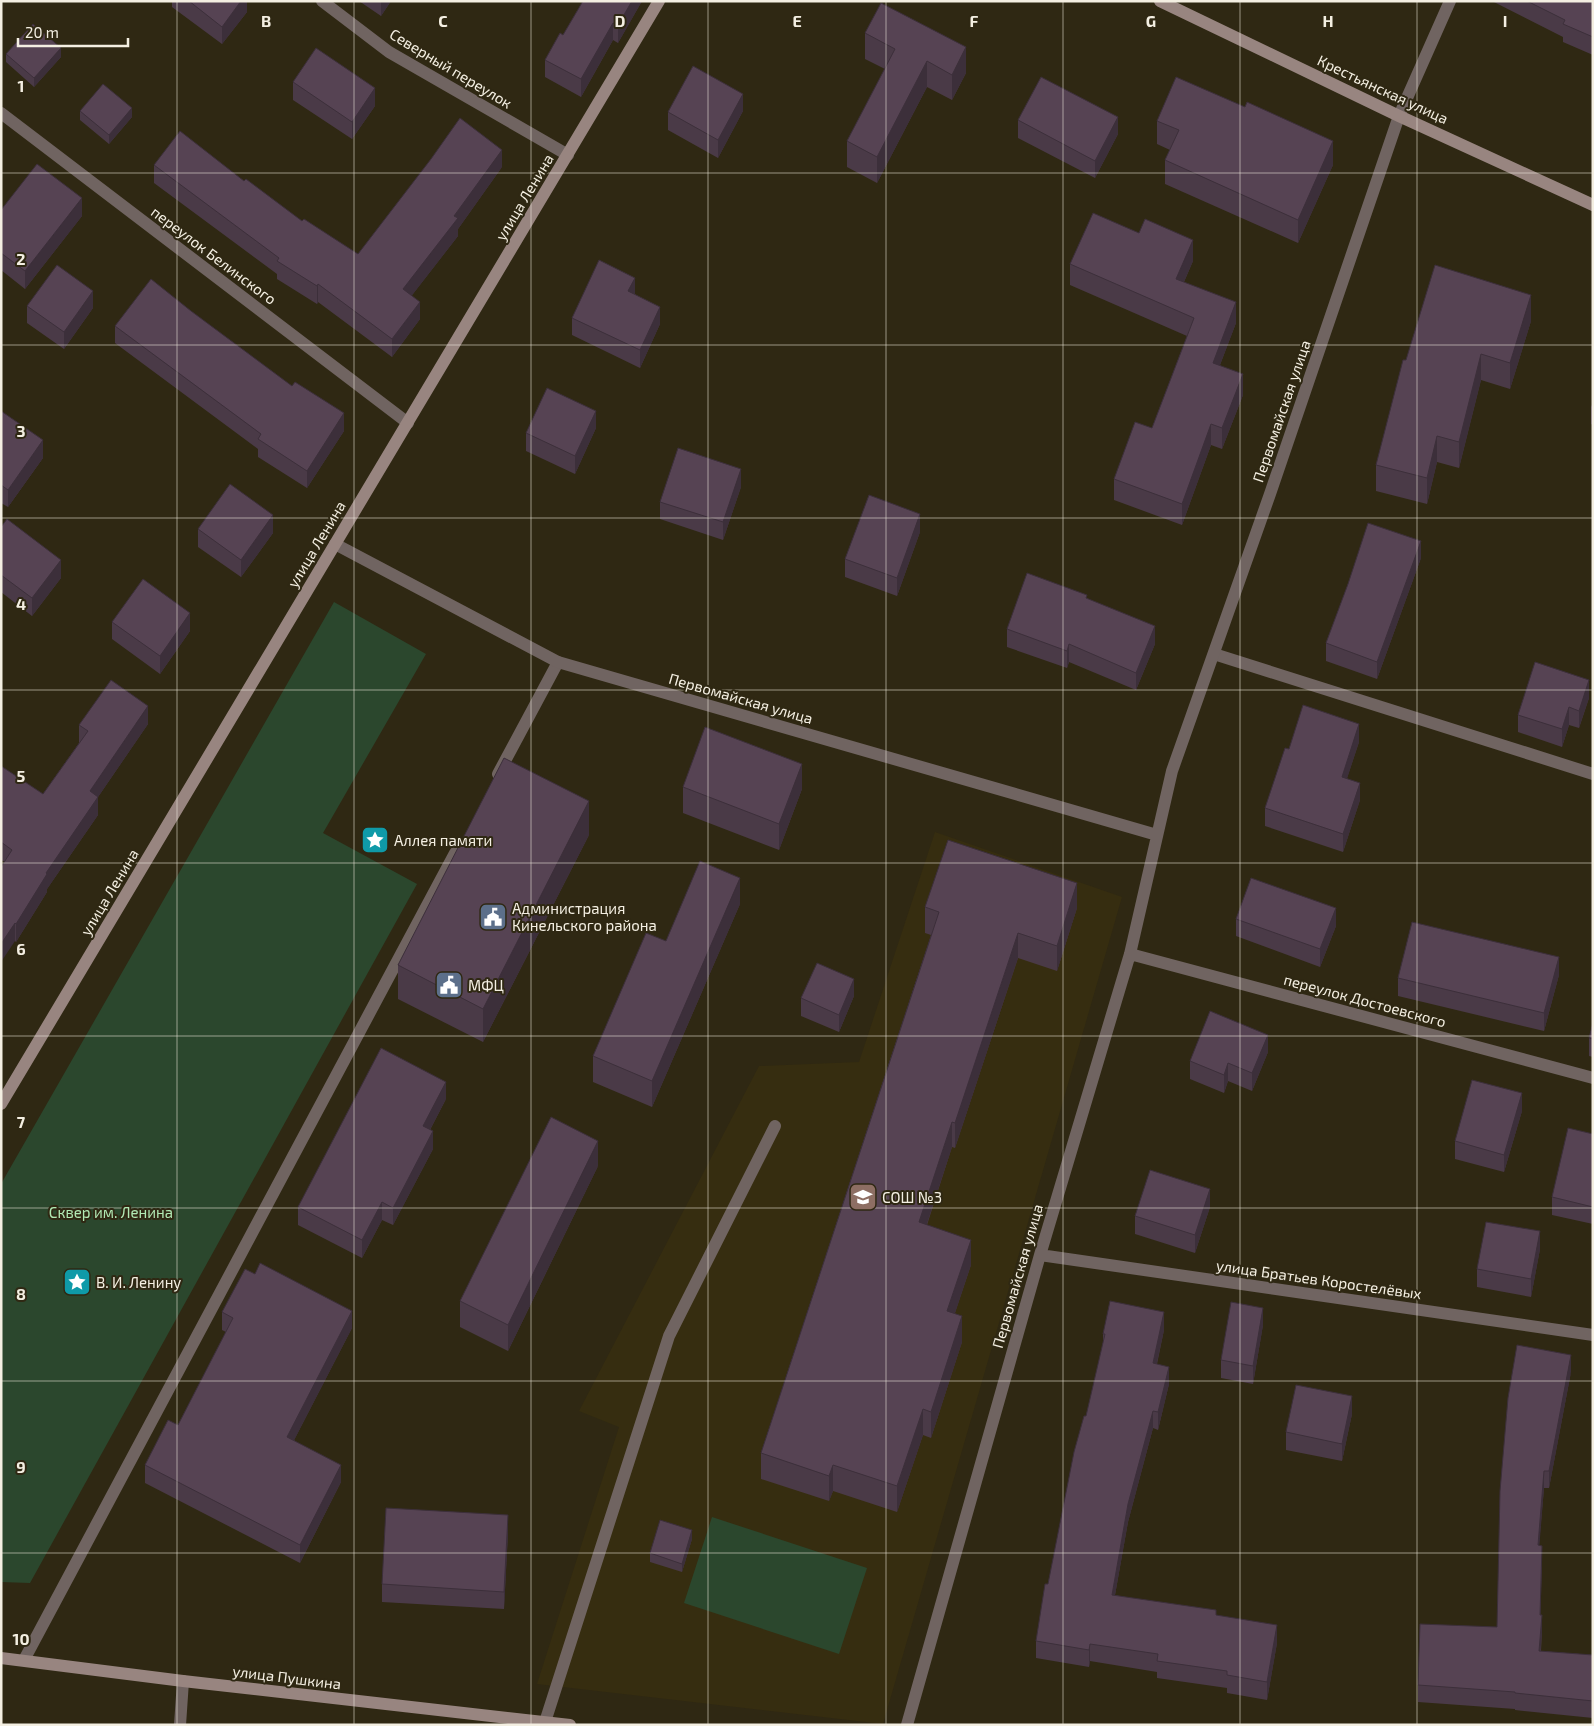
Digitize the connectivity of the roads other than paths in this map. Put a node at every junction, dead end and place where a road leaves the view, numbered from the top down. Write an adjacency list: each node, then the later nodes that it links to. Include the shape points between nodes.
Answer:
1 (322, 1): 7 (street, Северный переулок, via 389,52)
2 (660, 1): 7 (street, улица Ленина)
3 (1160, 1): 6 (street, Крестьянская улица)
4 (1450, 1): 6 (street, Первомайская улица)
5 (1, 113): 9 (street, переулок Белинского)
6 (1399, 116): 8 (street, Крестьянская улица); 11 (street, Первомайская улица)
7 (568, 155): 9 (street, улица Ленина)
8 (1593, 205)
9 (408, 423): 10 (street, улица Ленина)
10 (335, 544): 12 (street, Первомайская улица); 19 (street, улица Ленина)
11 (1214, 654): 13 (street); 15 (street, Первомайская улица, via 1172,771)
12 (558, 662): 14 (street); 15 (street, Первомайская улица)
13 (1593, 774)
14 (492, 785)
15 (1157, 835): 17 (street, Первомайская улица)
16 (459, 846): 24 (street)
17 (1130, 954): 18 (street, переулок Достоевского); 21 (street, Первомайская улица)
18 (1593, 1078)
19 (1, 1104)
20 (775, 1126): 26 (street, via 669,1336)
21 (1040, 1255): 22 (street, улица Братьев Коростелёвых); 29 (street, Первомайская улица)
22 (1593, 1335)
23 (1, 1658): 24 (street, улица Пушкина)
24 (24, 1660): 25 (street, улица Пушкина)
25 (184, 1681): 26 (street, улица Пушкина); 27 (street)
26 (545, 1722): 28 (street, улица Пушкина)
27 (180, 1725)
28 (570, 1725)
29 (907, 1725)

